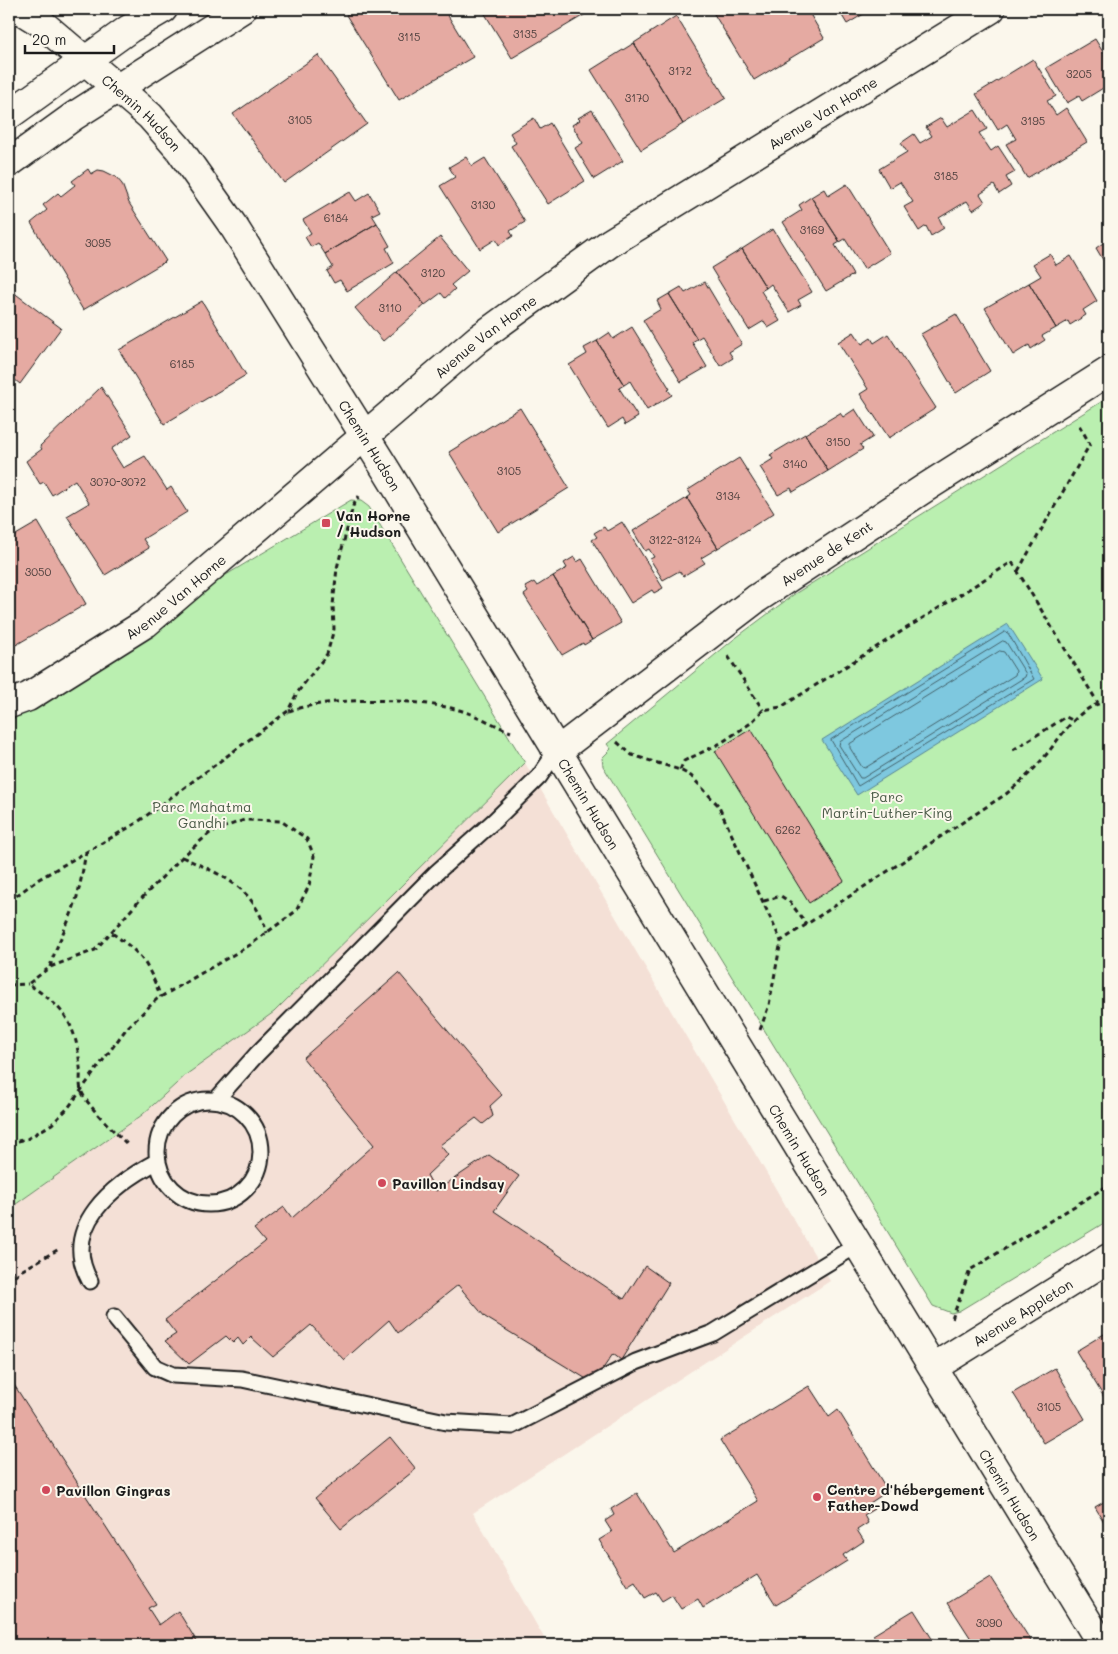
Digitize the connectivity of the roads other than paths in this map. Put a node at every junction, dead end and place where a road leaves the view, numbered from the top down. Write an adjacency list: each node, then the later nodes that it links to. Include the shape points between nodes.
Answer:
1 (19, 9): 5 (street, Chemin Hudson, via 40,22)
2 (163, 9): 5 (street)
3 (242, 9): 6 (street)
4 (991, 9): 10 (street, Avenue Van Horne, via 610,243 478,339)
5 (84, 60): 6 (street, Chemin Hudson); 7 (street)
6 (119, 87): 8 (street); 10 (street, Chemin Hudson, via 150,116 201,179)
7 (9, 114)
8 (9, 163)
9 (1109, 371): 12 (street, Avenue de Kent, via 756,599)
10 (364, 437): 11 (street, Avenue Van Horne, via 146,623 28,697); 12 (street, Chemin Hudson)
11 (9, 704)
12 (556, 752): 13 (lane, via 539,777 437,872); 15 (street, Chemin Hudson)
13 (216, 1100): 14 (lane, via 201,1100 175,1112 159,1137); 14 (lane, via 232,1104 245,1114 258,1134 261,1158 257,1173 248,1186 236,1196 220,1202 188,1199 174,1190)
14 (158, 1161): 17 (lane, via 136,1172 107,1196 87,1222 81,1236 82,1266)
15 (857, 1245): 18 (lane, via 713,1333 636,1362 512,1426 446,1422 242,1379 173,1374 155,1367); 19 (street, Chemin Hudson)
16 (1109, 1258): 19 (street, Avenue Appleton)
17 (90, 1281)
18 (114, 1317)
19 (934, 1367): 20 (street, Chemin Hudson)
20 (1102, 1645)

